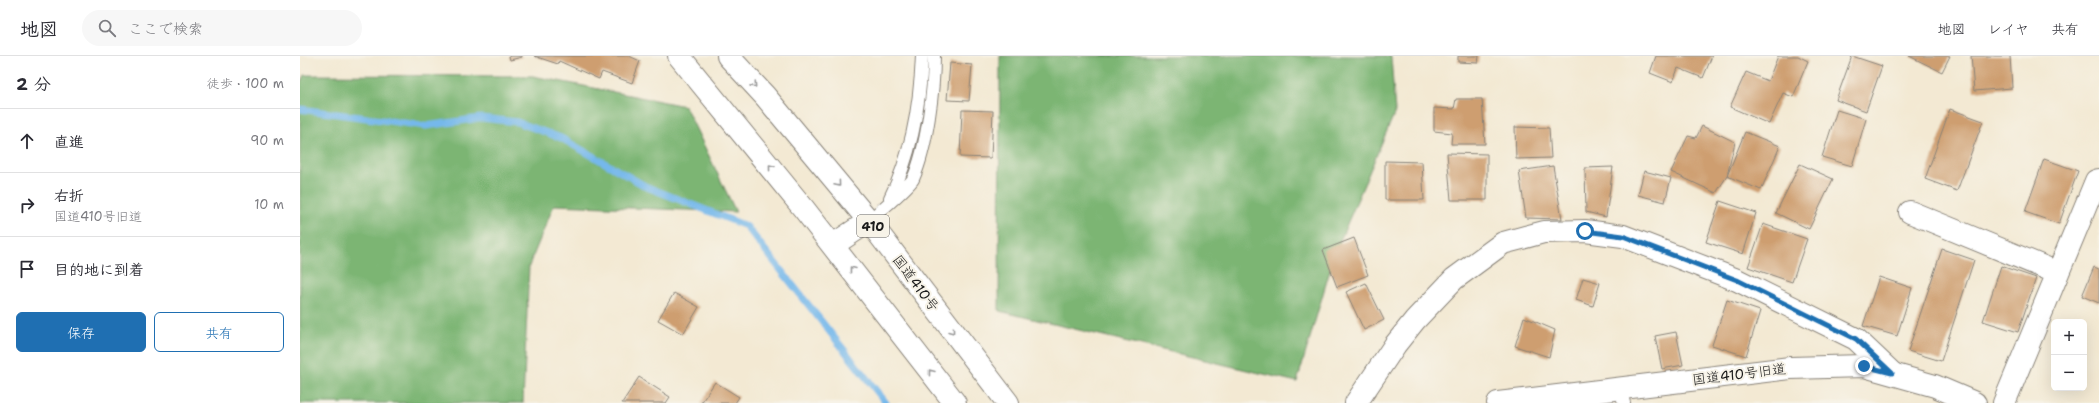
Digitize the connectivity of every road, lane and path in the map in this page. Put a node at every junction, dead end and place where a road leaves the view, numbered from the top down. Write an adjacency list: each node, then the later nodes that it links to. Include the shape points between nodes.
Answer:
1 (679, 56): 9 (main road, one-way to 1)
2 (728, 56): 8 (main road, 国道410号 / 410, one-way to 8, via 765,96)
3 (922, 56): 6 (lane, via 916,119 901,172)
4 (934, 56): 6 (lane, via 934,78 928,118 912,180)
5 (2099, 180): 10 (main road, via 2096,181)
6 (887, 204): 8 (lane)
7 (1910, 212): 10 (main road)
8 (869, 221): 9 (main road); 14 (main road, 国道410号 / 410, one-way to 14)
9 (833, 245): 13 (main road, one-way to 9)
10 (2058, 273): 18 (main road)
11 (1892, 373): 12 (main road, 国道410号旧道, via 1864,366 1790,368); 15 (main road, via 1856,339 1730,278 1623,236 1585,231 1544,232 1503,243 1454,279 1395,345); 17 (main road, 国道410号旧道, via 1935,386)
12 (1622, 396): 16 (main road, 国道410号旧道)
13 (955, 403)
14 (1008, 403)
15 (1356, 403)
16 (1498, 403)
17 (1975, 403)
18 (2004, 403)

